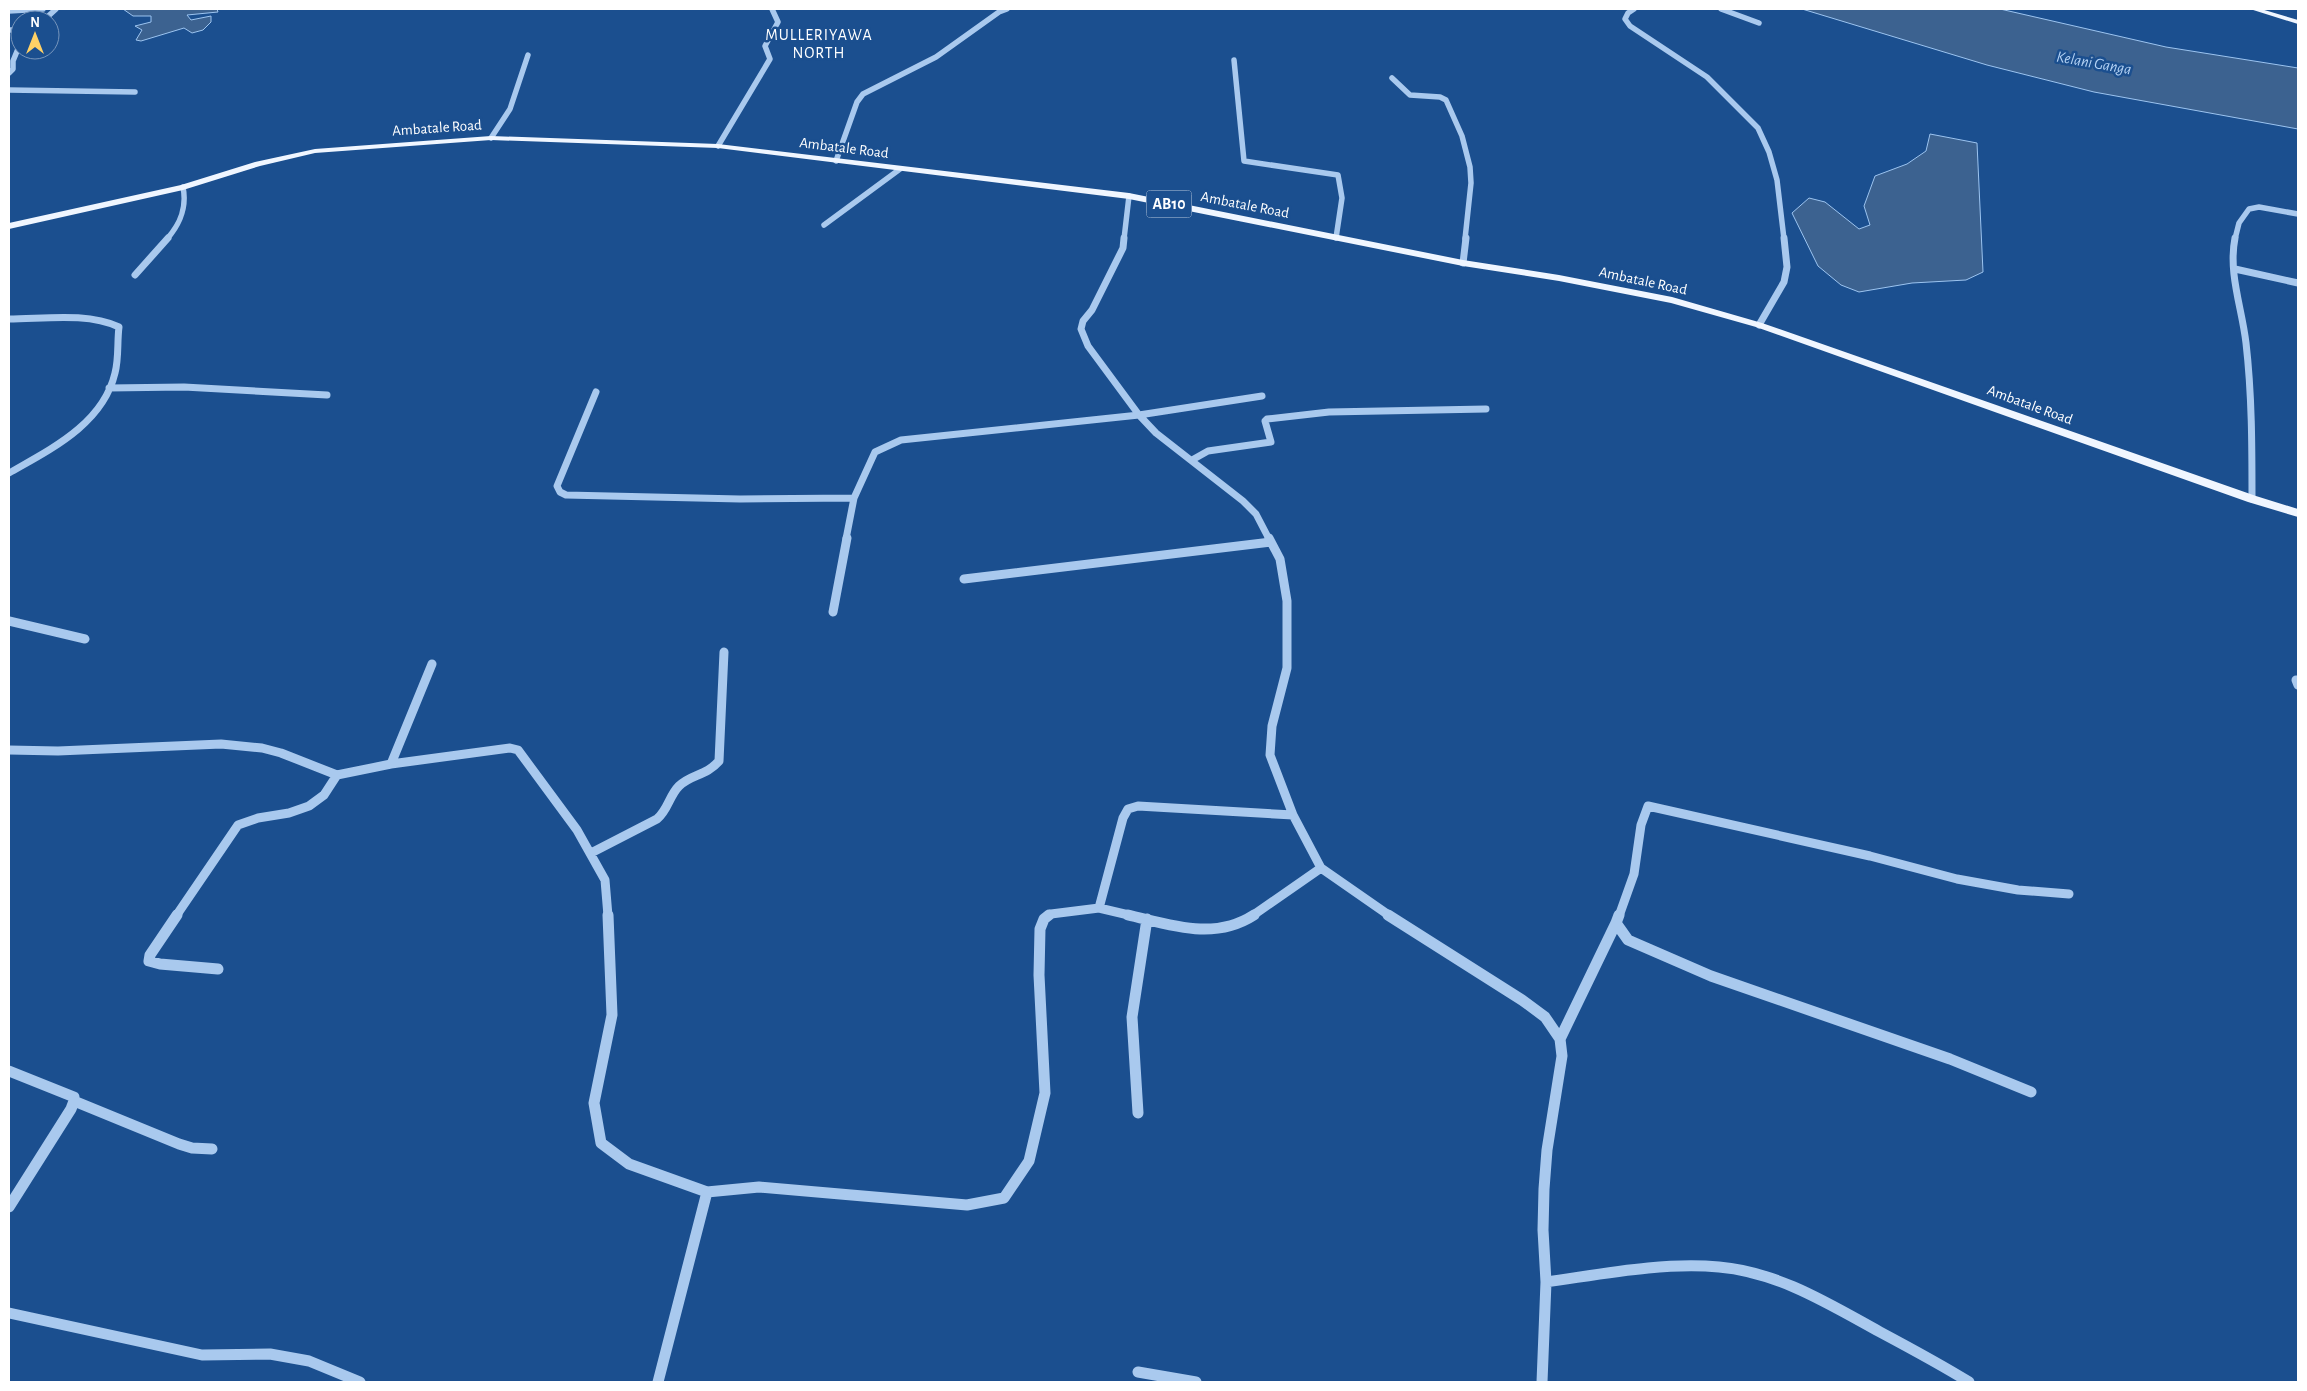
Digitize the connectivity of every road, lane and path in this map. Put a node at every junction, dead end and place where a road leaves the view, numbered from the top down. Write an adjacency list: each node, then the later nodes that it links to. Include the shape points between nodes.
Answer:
1 (43, 9): 7 (street)
2 (772, 9): 18 (street, via 778,22 765,46 770,59)
3 (1007, 9): 19 (street, via 998,12 936,57 863,94 857,102)
4 (1634, 9): 32 (street, via 1624,20 1707,78 1758,128 1769,152 1777,180 1787,267 1784,282)
5 (1722, 9): 9 (street)
6 (2254, 9): 8 (main road)
7 (9, 10)
8 (2298, 22)
9 (1759, 23)
10 (528, 55): 17 (street, via 506,120)
11 (15, 60): 13 (street)
12 (1234, 60): 26 (street, via 1244,161 1338,175 1341,204)
13 (9, 73)
14 (1392, 78): 27 (street, via 1410,95 1446,100 1462,136 1471,183)
15 (9, 90): 16 (street)
16 (135, 92)
17 (491, 138): 18 (main road, Ambatale Road / AB10); 21 (main road, Ambatale Road / AB10, via 315,151 265,162)
18 (718, 146): 19 (main road, Ambatale Road / AB10)
19 (836, 161): 20 (main road, Ambatale Road / AB10)
20 (900, 169): 22 (main road, Ambatale Road / AB10); 24 (street)
21 (183, 188): 25 (main road, Ambatale Road / AB10); 29 (street, via 186,202 175,230)
22 (1129, 196): 26 (main road, Ambatale Road / AB10); 38 (street, via 1123,248 1081,329 1088,346)
23 (2298, 214): 28 (street, via 2259,207 2245,212 2233,251)
24 (824, 225)
25 (9, 226)
26 (1336, 238): 27 (main road, Ambatale Road / AB10)
27 (1463, 263): 32 (main road, Ambatale Road / AB10, via 1640,293)
28 (2235, 269): 30 (street); 42 (street, via 2253,410)
29 (136, 275)
30 (2298, 283)
31 (9, 319): 33 (street, via 114,323 119,327 115,375)
32 (1759, 325): 42 (main road, Ambatale Road / AB10)
33 (109, 388): 35 (street, via 184,387); 40 (street, via 98,409 72,435)
34 (596, 392): 41 (street, via 557,486 566,495 740,500)
35 (327, 395)
36 (1262, 396): 38 (street)
37 (1486, 409): 39 (street, via 1329,412 1267,418 1271,442 1208,451)
38 (1138, 416): 39 (street); 41 (street, via 887,444 875,452)
39 (1192, 460): 44 (street, via 1256,514)
40 (9, 473)
41 (854, 498): 46 (street)
42 (2252, 499): 43 (main road, Ambatale Road / AB10)
43 (2298, 513)
44 (1271, 542): 45 (street); 56 (street, via 1280,559 1287,601 1287,668 1272,726 1270,755)
45 (964, 579)
46 (833, 612)
47 (9, 621): 48 (street)
48 (85, 639)
49 (724, 652): 57 (street, via 719,761 710,773 677,788 664,814 658,819)
50 (432, 664): 54 (street)
51 (2298, 680): 52 (street)
52 (2298, 684)
53 (9, 750): 55 (street, via 221,744 281,753)
54 (391, 764): 55 (street); 57 (street, via 510,748 518,750)
55 (337, 776): 63 (street, via 319,800 303,810 249,819 238,825 149,961)
56 (1293, 815): 58 (street); 60 (street, via 1152,806 1128,809)
57 (591, 853): 70 (street, via 605,880 611,954 612,1015 594,1103 601,1143 629,1164)
58 (1321, 868): 61 (street, via 1252,917 1224,928 1181,928); 64 (street, via 1374,906 1522,1000 1545,1018)
59 (2069, 894): 62 (street, via 2018,890 1957,879 1648,806 1641,821 1630,891)
60 (1099, 908): 61 (street); 70 (street, via 1051,914 1044,918 1040,929 1045,1093 1029,1161 1004,1198 967,1205 759,1187)
61 (1147, 918): 68 (street, via 1132,1018)
62 (1616, 923): 64 (street); 66 (street, via 1628,940 1711,976 1950,1059)
63 (218, 969)
64 (1560, 1038): 72 (street, via 1562,1056 1544,1189)
65 (9, 1071): 67 (street, via 74,1097)
66 (2031, 1092)
67 (74, 1101): 69 (street, via 179,1144); 71 (street)
68 (1138, 1112)
69 (212, 1150)
70 (707, 1192): 76 (street)
71 (9, 1207)
72 (1546, 1282): 78 (street); 79 (street, via 1662,1268 1719,1267 1752,1272 1784,1282 1834,1306)
73 (9, 1313): 75 (street, via 202,1355 270,1354 309,1361)
74 (1138, 1372): 77 (street)
75 (360, 1382)
76 (658, 1382)
77 (1196, 1382)
78 (1542, 1382)
79 (1969, 1382)

